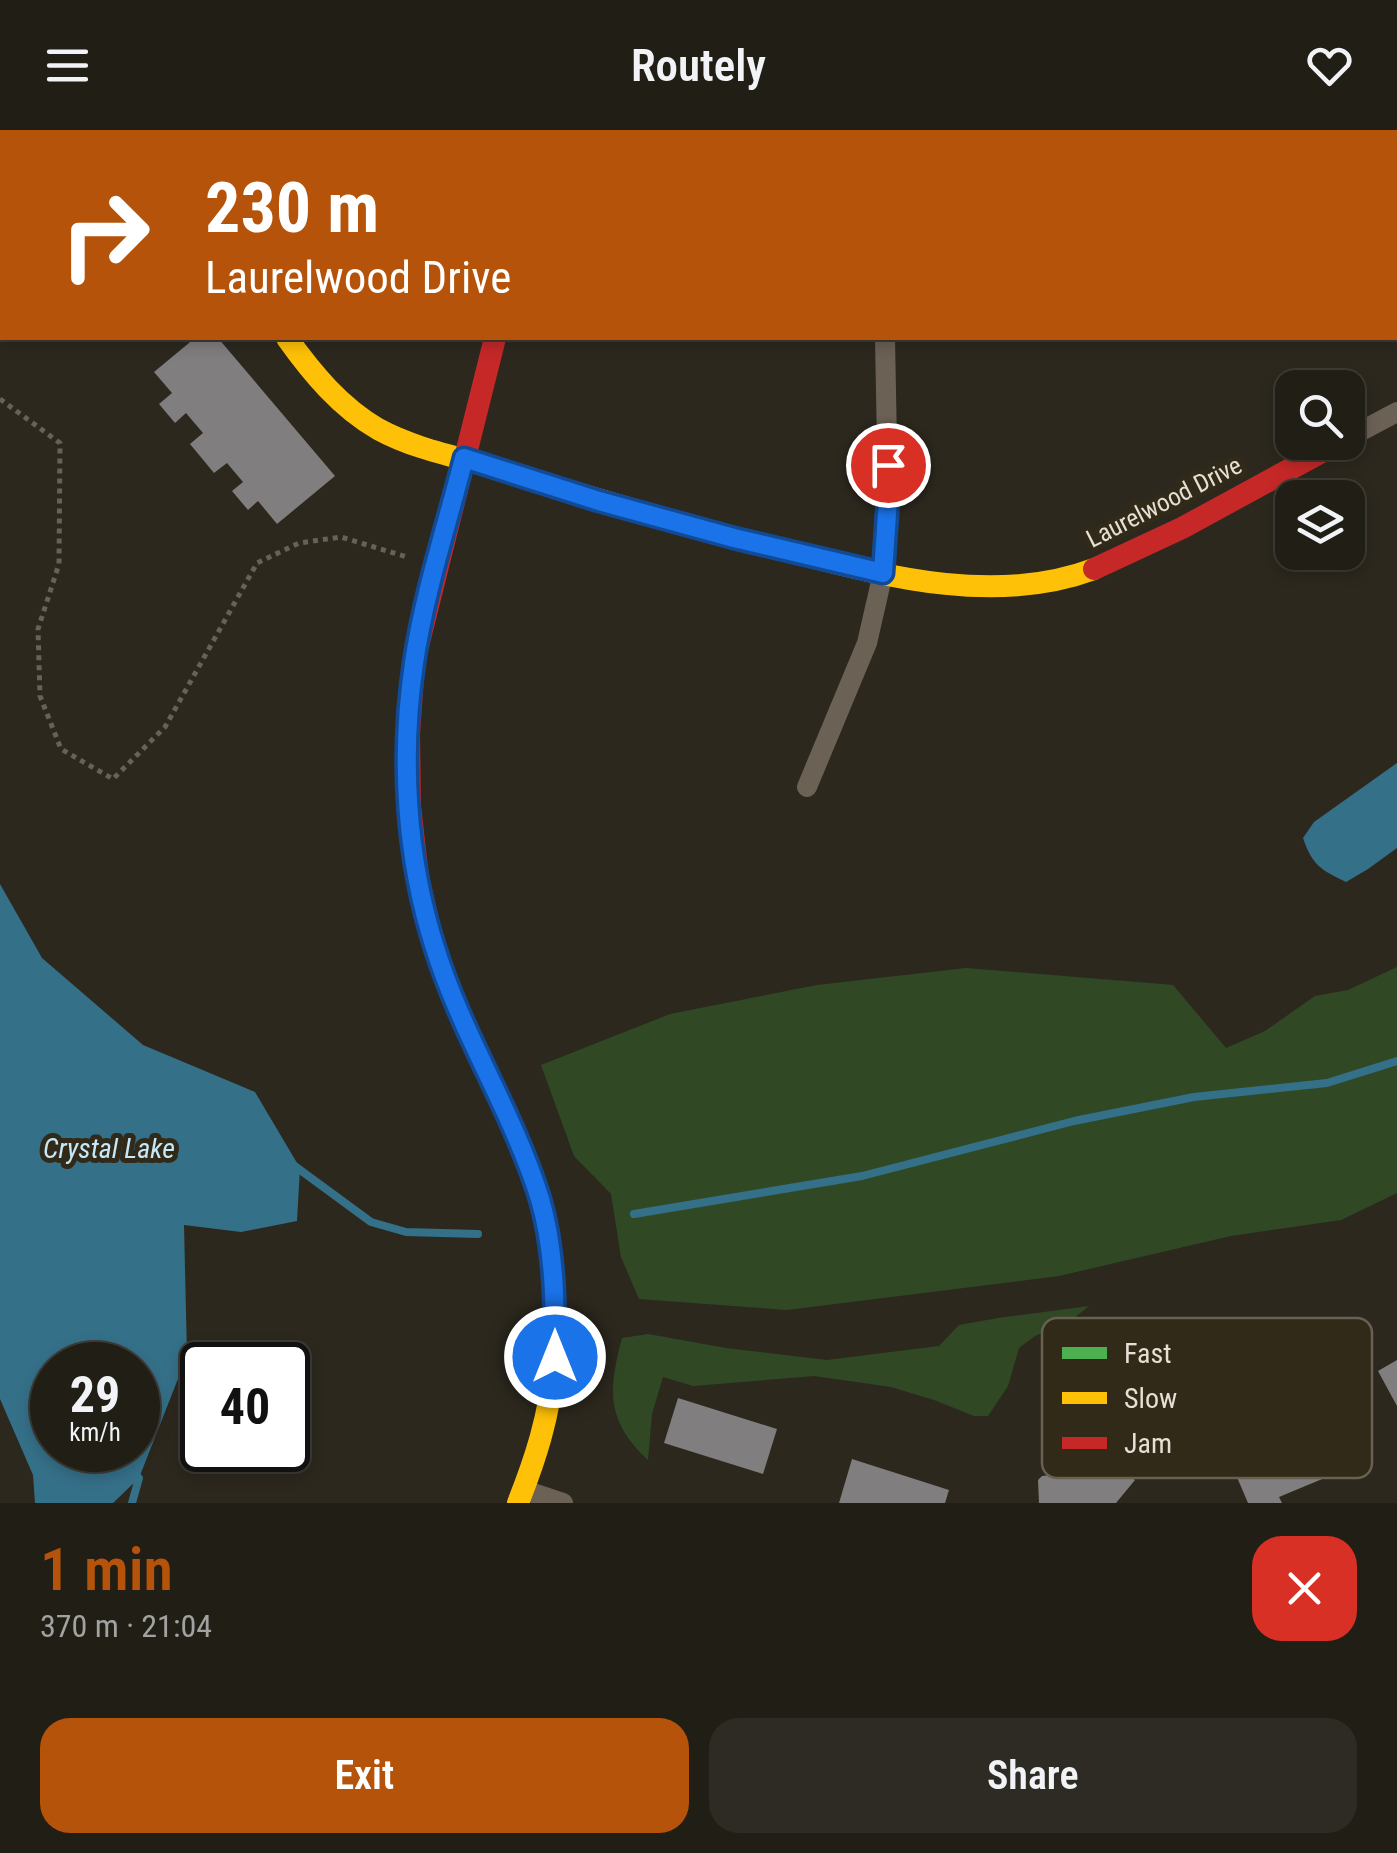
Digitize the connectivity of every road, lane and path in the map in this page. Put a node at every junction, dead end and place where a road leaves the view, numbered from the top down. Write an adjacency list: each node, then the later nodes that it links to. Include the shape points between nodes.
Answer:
1 (288, 340): 7 (street, Laurelwood Drive, via 347,410 381,431)
2 (494, 340): 7 (street)
3 (885, 340): 10 (street)
4 (0, 399): 9 (path, via 60,443 60,564 38,629 40,696 61,749 112,779 165,727 257,563 300,543 341,536)
5 (1397, 412): 6 (street)
6 (1365, 429)
7 (464, 458): 10 (street, Laurelwood Drive, via 616,506); 12 (street, via 414,662 410,812 434,945 528,1165 548,1234 555,1357 543,1428)
8 (1307, 460): 10 (street, Laurelwood Drive, via 1178,530 1073,576 990,585)
9 (407, 556)
10 (883, 573): 11 (street, via 867,643)
11 (807, 787)
12 (521, 1496): 13 (street)
13 (562, 1503)

